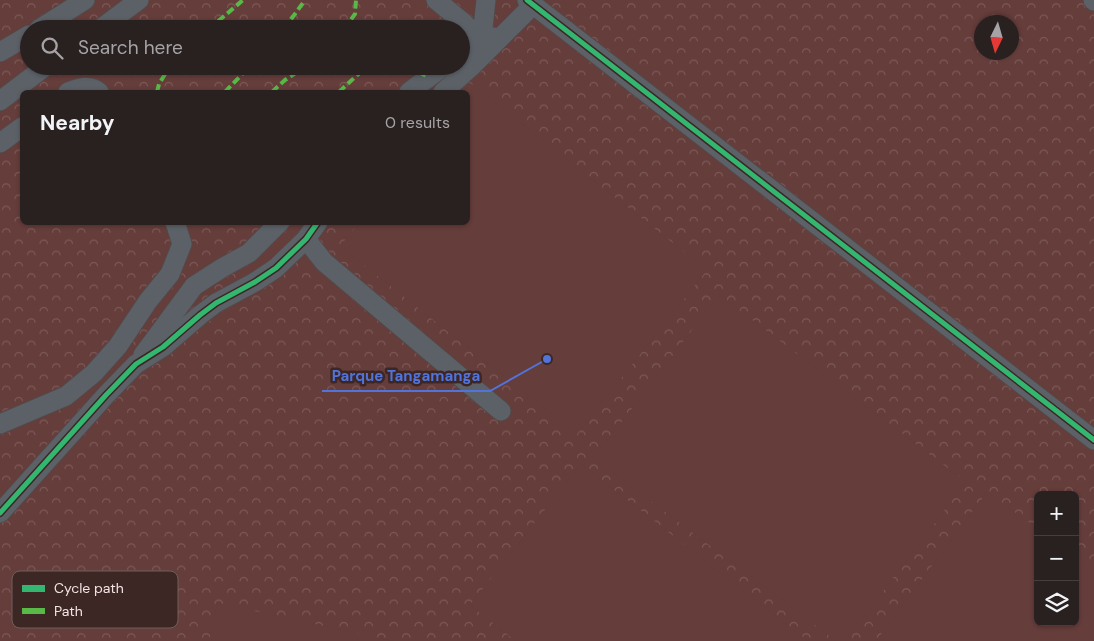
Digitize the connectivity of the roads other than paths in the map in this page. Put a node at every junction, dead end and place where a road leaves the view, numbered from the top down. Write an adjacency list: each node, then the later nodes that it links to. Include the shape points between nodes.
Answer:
1 (85, 0): 6 (street)
2 (139, 0): 7 (street)
3 (436, 0): 8 (street)
4 (486, 0): 11 (street)
5 (530, 2): 11 (street, via 504,34); 32 (street)
6 (53, 20)
7 (112, 20)
8 (460, 20)
9 (470, 30): 11 (street)
10 (20, 40): 13 (street)
11 (481, 43): 12 (street); 14 (street)
12 (470, 50)
13 (0, 52)
14 (470, 57)
15 (34, 75): 22 (street)
16 (432, 75): 20 (street)
17 (456, 75): 21 (street)
18 (74, 90): 19 (street, via 83,87)
19 (97, 90)
20 (412, 90)
21 (444, 90)
22 (0, 101)
23 (20, 129): 24 (street)
24 (0, 144)
25 (176, 225): 31 (street, via 182,244 170,274 106,360 66,396)
26 (277, 225): 29 (street, via 249,253 194,286)
27 (316, 225): 28 (street)
28 (306, 239): 29 (street, via 276,268 216,303 163,347); 30 (street, via 324,262)
29 (136, 364): 33 (street)
30 (501, 411)
31 (0, 424)
32 (1094, 440)
33 (0, 513)

